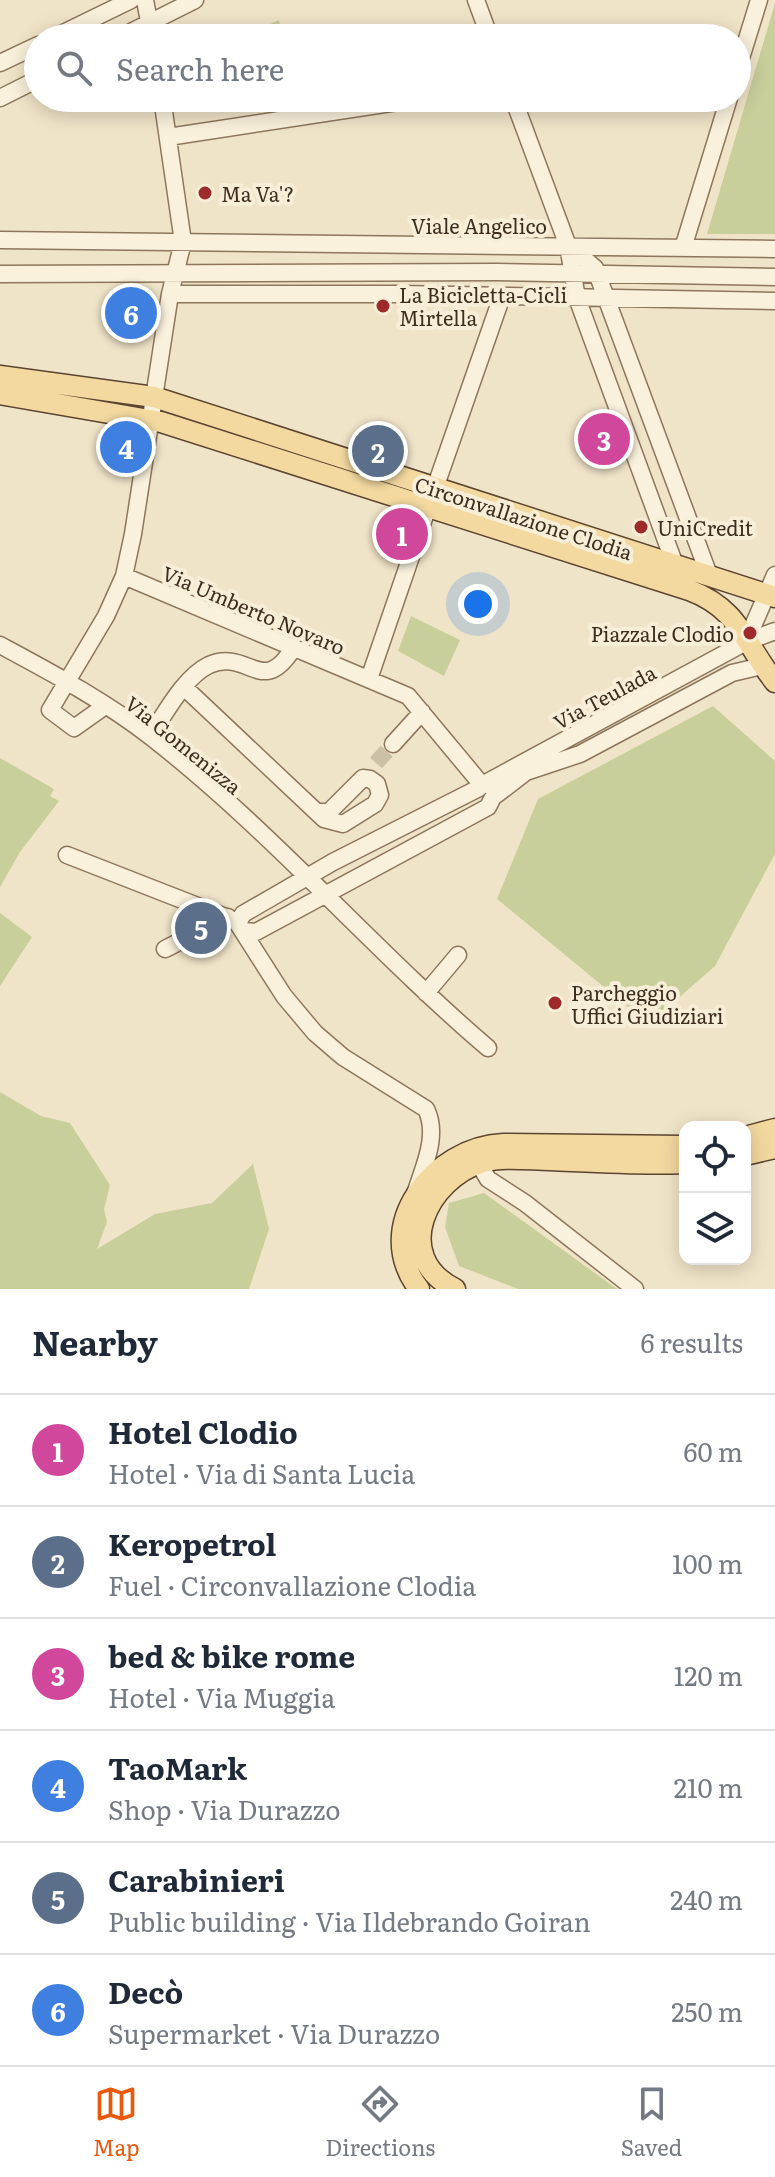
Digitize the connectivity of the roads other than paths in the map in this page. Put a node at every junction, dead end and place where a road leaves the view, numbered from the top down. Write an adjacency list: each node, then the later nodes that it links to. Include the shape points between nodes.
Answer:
1 (131, 0): 6 (street)
2 (145, 0): 7 (street)
3 (195, 0): 8 (street)
4 (476, 0): 9 (street)
5 (759, 0): 10 (street)
6 (82, 24)
7 (150, 24)
8 (160, 24)
9 (485, 24)
10 (751, 26)
11 (24, 52): 12 (street)
12 (0, 63)
13 (24, 85): 14 (street)
14 (1, 94)
15 (164, 112): 19 (street)
16 (332, 112): 19 (street)
17 (518, 112): 21 (street)
18 (725, 112): 23 (street)
19 (168, 137): 22 (street)
20 (0, 240): 22 (street, Viale Angelico)
21 (568, 246): 22 (street, Viale Angelico); 23 (street, Viale Angelico); 27 (street); 29 (street, via 586,257)
22 (182, 248): 26 (street)
23 (683, 248): 24 (street, Viale Angelico)
24 (775, 249)
25 (497, 272): 26 (street); 27 (street); 32 (street)
26 (175, 273): 28 (street); 31 (street)
27 (573, 273): 29 (street); 34 (street)
28 (0, 274)
29 (597, 274): 30 (street); 35 (street)
30 (775, 277)
31 (170, 294): 32 (street); 41 (street)
32 (480, 295): 33 (street)
33 (502, 296): 34 (street); 43 (street)
34 (577, 298): 35 (street); 37 (street)
35 (605, 298): 36 (street); 38 (street)
36 (775, 301)
37 (585, 320): 38 (street, via 597,312); 45 (street)
38 (613, 320): 44 (street)
39 (0, 376): 41 (main road, Circonvallazione Clodia)
40 (0, 394): 42 (main road, Circonvallazione Clodia)
41 (154, 397): 42 (street); 43 (main road, Circonvallazione Clodia)
42 (150, 419): 43 (main road, Circonvallazione Clodia); 48 (street)
43 (427, 499): 46 (main road, Circonvallazione Clodia); 51 (main road, Circonvallazione Clodia, via 708,597 731,615); 55 (street)
44 (685, 510): 45 (street, via 673,521); 47 (street)
45 (659, 519): 46 (street)
46 (675, 565): 47 (main road, Circonvallazione Clodia)
47 (709, 575): 49 (main road, Circonvallazione Clodia)
48 (124, 576): 53 (street, Via Umberto Novaro); 56 (street)
49 (773, 589): 51 (street)
50 (775, 631): 51 (street)
51 (746, 642): 54 (main road); 62 (street, Via Teulada)
52 (0, 645): 56 (street, Via Gomenizza)
53 (294, 647): 55 (street, Via Umberto Novaro); 57 (street, via 276,671 220,662 201,670)
54 (771, 669): 62 (street, Via Teulada, via 732,673 580,754 531,769)
55 (369, 679): 59 (street, Via Umberto Novaro, via 408,696)
56 (68, 682): 58 (street, Via Gomenizza); 58 (street, via 50,710 74,728)
57 (185, 688): 60 (street); 63 (street)
58 (105, 706): 60 (street, Via Gomenizza)
59 (422, 712): 61 (street); 62 (street, Via Umberto Novaro)
60 (150, 736): 65 (street, Via Gomenizza)
61 (393, 744)
62 (488, 792): 65 (street, Via Teulada); 66 (street, Via Teulada, via 488,807)
63 (317, 812): 63 (street, via 339,824 375,804 380,795 372,771 329,812)
64 (67, 855): 67 (street)
65 (310, 877): 66 (street, Via Gomenizza); 67 (street, Via Teulada, via 243,914)
66 (328, 895): 67 (street, Via Teulada, via 256,932); 70 (street, Via Gomenizza)
67 (237, 924): 68 (street); 77 (street, via 315,1033 426,1109 430,1141)
68 (165, 949)
69 (458, 955): 70 (street)
70 (426, 993): 71 (street, Via Gomenizza)
71 (488, 1048)
72 (679, 1147): 74 (main road)
73 (549, 1152): 74 (main road); 76 (main road); 77 (main road, via 494,1144 468,1149 432,1176)
74 (637, 1154): 75 (main road)
75 (679, 1162)
76 (479, 1164): 79 (main road, via 444,1189 420,1227 429,1270); 80 (street, via 488,1179)
77 (413, 1200): 78 (main road, via 400,1246)
78 (419, 1289)
79 (455, 1289)
80 (635, 1289)

